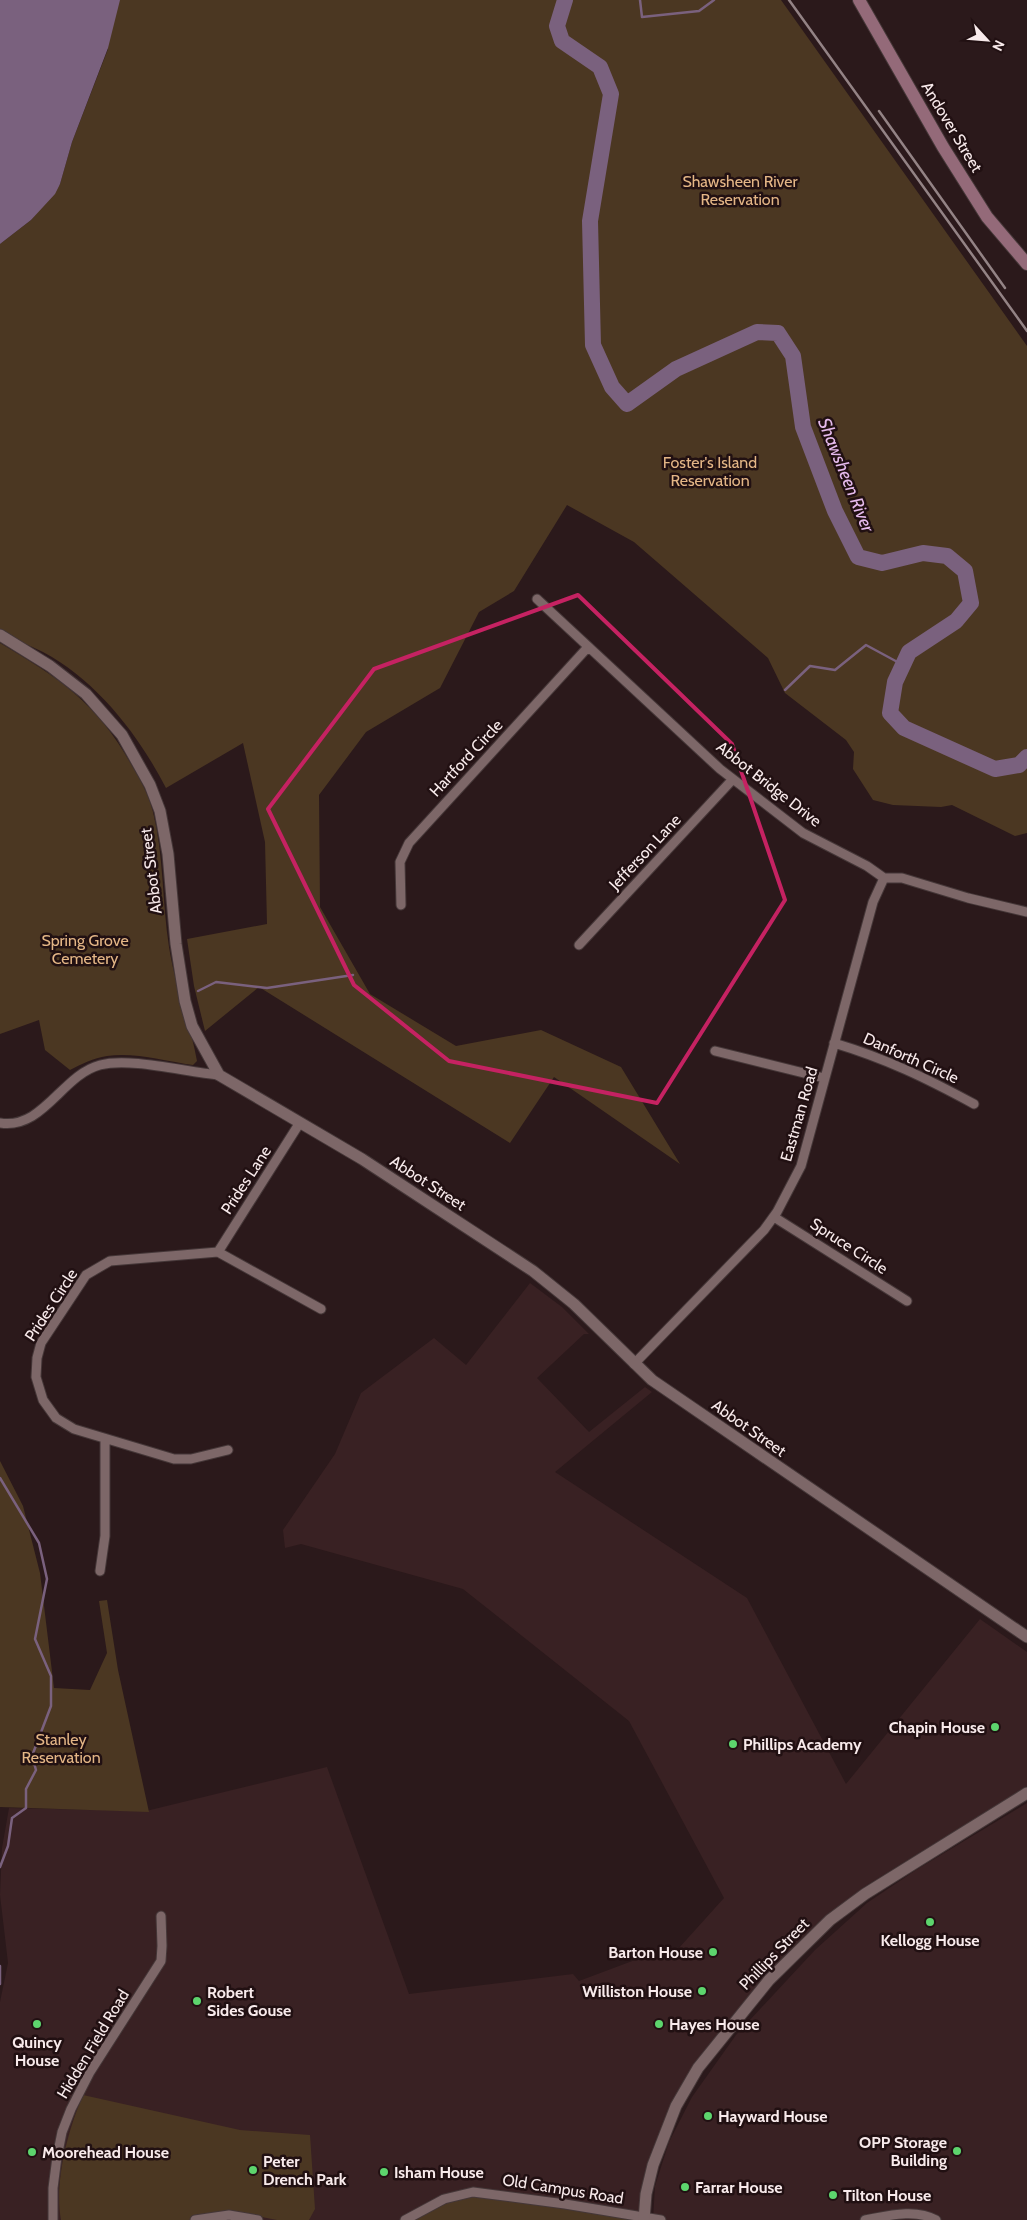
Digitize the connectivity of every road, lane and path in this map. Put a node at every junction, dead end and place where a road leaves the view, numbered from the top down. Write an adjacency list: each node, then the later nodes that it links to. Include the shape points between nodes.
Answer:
1 (859, 0): 2 (main road, Andover Street, via 987,217)
2 (1027, 264)
3 (537, 599): 5 (street, Abbot Bridge Drive)
4 (0, 635): 13 (street, Abbot Street, via 50,666 86,694 122,735 150,785 160,811 168,854 185,1001 192,1026)
5 (588, 647): 6 (street, Abbot Bridge Drive); 8 (street, Hartford Circle, via 408,843 400,862)
6 (733, 779): 7 (street, Abbot Bridge Drive, via 803,833); 10 (street, Jefferson Lane)
7 (884, 878): 9 (street, Abbot Bridge Drive, via 902,878); 11 (street, Eastman Road, via 873,902)
8 (401, 905)
9 (1027, 912)
10 (579, 945)
11 (834, 1043): 14 (street, Eastman Road); 15 (street, Danforth Circle, via 880,1057)
12 (715, 1051): 14 (street)
13 (219, 1075): 16 (street, via 120,1062 98,1065 80,1075 33,1116 9,1124); 17 (street, Abbot Street)
14 (824, 1078): 18 (street, Eastman Road, via 801,1166)
15 (974, 1104)
16 (0, 1123)
17 (299, 1124): 19 (street, Prides Lane); 22 (street, Abbot Street, via 393,1179 533,1271 574,1304)
18 (774, 1216): 20 (street, Spruce Circle); 22 (street, Eastman Road)
19 (218, 1252): 21 (street); 23 (street, Prides Circle, via 110,1261 86,1275 41,1343 36,1377 48,1408 56,1418 74,1429)
20 (907, 1301)
21 (321, 1309)
22 (634, 1364): 26 (street, Abbot Street, via 730,1435)
23 (105, 1438): 24 (street, Prides Circle, via 174,1459 191,1459); 25 (street, via 105,1536)
24 (228, 1450)
25 (100, 1571)
26 (1027, 1637)
27 (1027, 1793): 29 (street, Phillips Street, via 865,1894 830,1920 769,1980 698,2068 676,2106 653,2165)
28 (161, 1916): 30 (street, Hidden Field Road, via 161,1962 90,2072 65,2124 53,2188)
29 (644, 2219): 33 (street, Old Campus Road, via 570,2204 473,2192 444,2199); 34 (street, Old Campus Road)
30 (53, 2220)
31 (195, 2220): 32 (street, via 229,2215)
32 (258, 2220)
33 (406, 2220)
34 (661, 2220)
35 (864, 2220): 36 (street, via 899,2214 928,2215)
36 (936, 2220)

